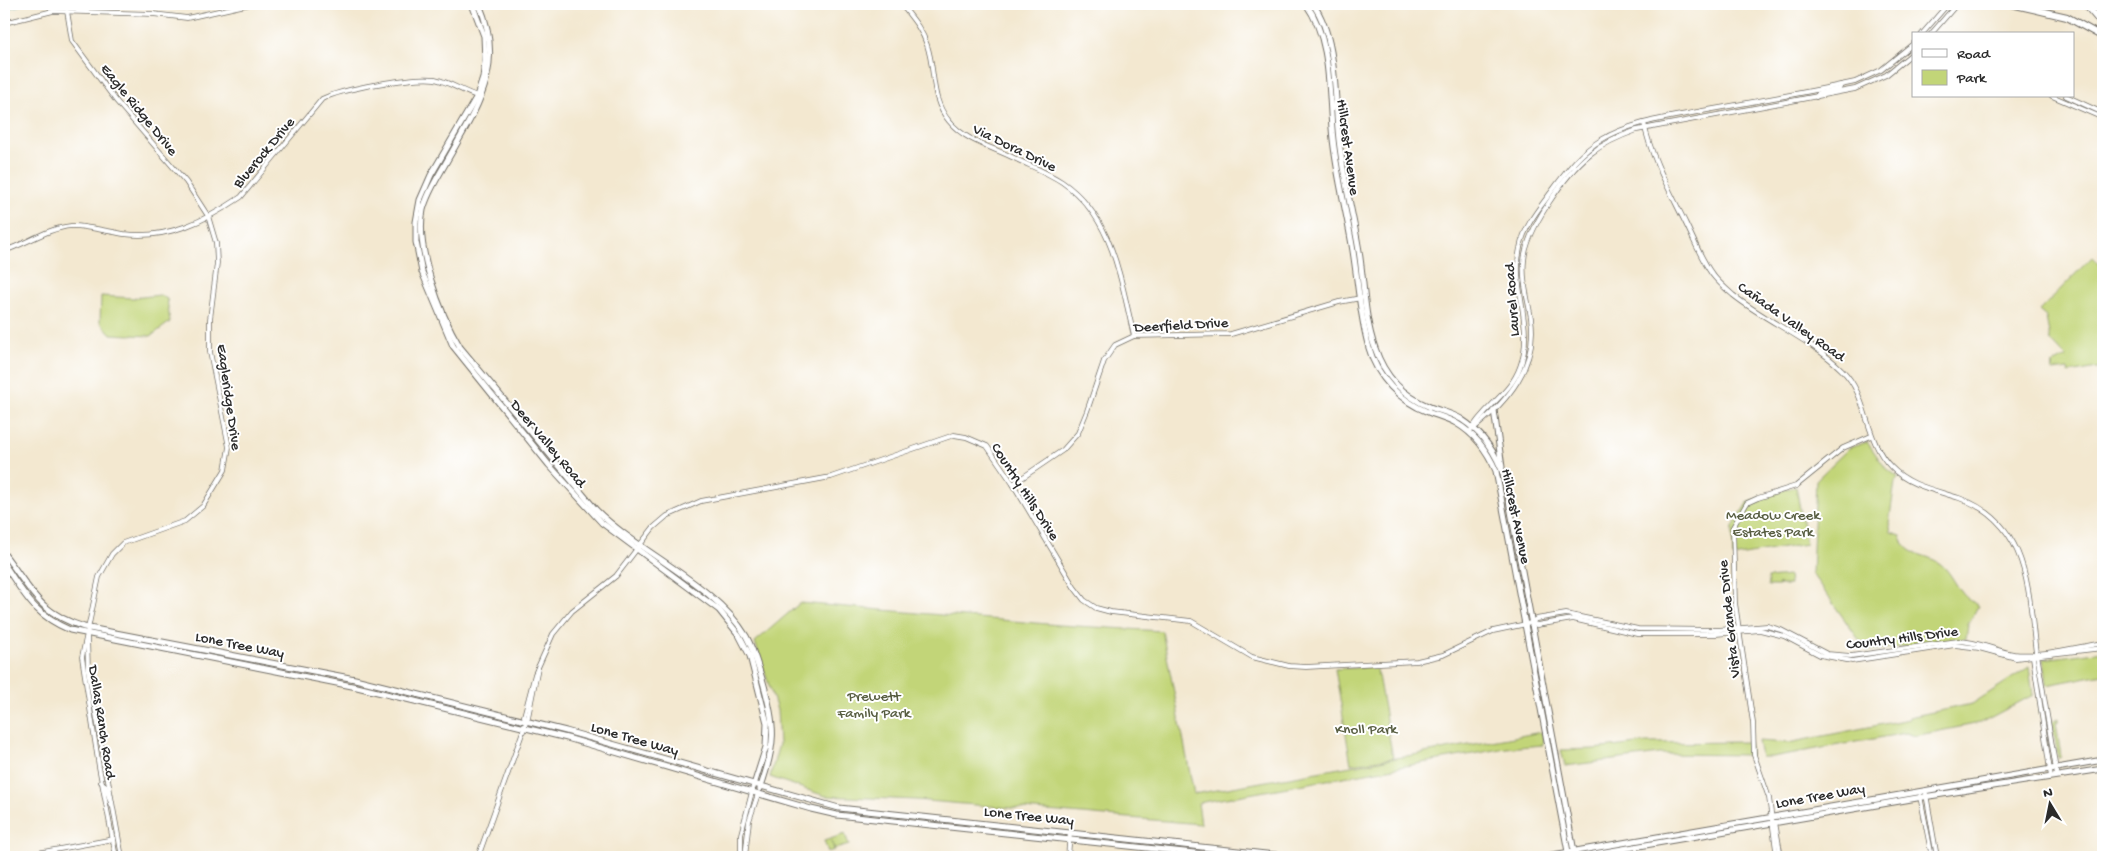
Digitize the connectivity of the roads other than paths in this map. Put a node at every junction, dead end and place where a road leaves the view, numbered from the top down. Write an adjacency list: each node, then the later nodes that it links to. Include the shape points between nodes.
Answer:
1 (250, 4): 11 (street, via 186,18)
2 (472, 4): 20 (main road, Deer Valley Road, via 482,29 485,49)
3 (480, 4): 37 (main road, Deer Valley Road, via 489,36 488,79 482,98 427,196 420,233 423,256 451,330 466,355 596,510)
4 (901, 4): 31 (street, Via Dora Drive, via 921,30 934,92 948,121 968,138 1056,178 1093,212 1108,235)
5 (1306, 4): 30 (main road, Hillcrest Avenue, via 1318,25 1324,47 1336,158)
6 (1313, 4): 30 (main road, Hillcrest Avenue, via 1330,46 1341,158)
7 (1948, 4): 14 (street)
8 (1957, 4): 15 (street)
9 (2012, 4): 16 (highway, via 2068,17)
10 (2085, 4): 13 (highway)
11 (67, 11): 12 (street, via 53,11); 28 (street, Eagle Ridge Drive, via 72,42 117,102 186,182)
12 (4, 23)
13 (2103, 26)
14 (1924, 32)
15 (1933, 32)
16 (2103, 37)
17 (1912, 46): 19 (street, Laurel Road, via 1881,70)
18 (1912, 53): 21 (street, Laurel Road, via 1873,82)
19 (1841, 85): 21 (street, via 1839,89 1819,93); 26 (street, Laurel Road)
20 (478, 96): 28 (street, Bluerock Drive, via 435,79 335,92 322,99 242,197); 37 (main road, Deer Valley Road, via 420,200 416,242 422,272 444,326 462,359 598,519)
21 (1816, 97): 27 (street, Laurel Road)
22 (2057, 98): 25 (street)
23 (2070, 98): 24 (street)
24 (2103, 113)
25 (2103, 118)
26 (1644, 122): 27 (street, Cañada Valley Road); 33 (street, Laurel Road, via 1614,133 1587,150 1567,171 1528,225 1520,248 1518,275 1527,333 1523,358 1513,382 1476,420)
27 (1645, 128): 32 (street, Laurel Road, via 1617,138 1590,154 1571,174 1533,227 1525,249 1523,275 1532,334 1528,359 1517,384); 34 (street, Cañada Valley Road, via 1659,168 1711,273 1734,296 1844,371 1856,392)
28 (208, 216): 29 (street, Bluerock Drive, via 160,235 130,235 73,225 55,229); 41 (street, Eagleridge Drive, via 216,243 210,352 228,442 226,470 202,506 185,521 123,542 112,554 99,577)
29 (4, 251)
30 (1363, 297): 31 (street, Deerfield Drive, via 1231,334); 33 (main road, Hillcrest Avenue, via 1369,348 1378,370 1389,384 1410,403)
31 (1134, 336): 36 (street, Deerfield Drive, via 1115,345 1104,361 1078,433 1063,450)
32 (1494, 410): 33 (street, Laurel Road); 35 (main road)
33 (1472, 430): 35 (main road, Hillcrest Avenue, via 1494,453); 40 (main road, Hillcrest Avenue, via 1490,456 1499,480)
34 (1871, 436): 42 (street, Vista Grande Drive, via 1843,448 1796,486 1758,498 1739,514 1732,538); 48 (street, Cañada Valley Road, via 1886,462 1907,479 1967,501 2000,524 2017,549 2028,579)
35 (1502, 470): 40 (main road, Hillcrest Avenue)
36 (1012, 484): 37 (street, Country Hills Drive, via 987,446 954,435 831,477 701,501 667,516); 40 (street, Country Hills Drive, via 1084,600 1111,612 1191,621 1252,657 1272,663 1306,667 1417,661 1443,655 1493,631)
37 (638, 547): 49 (street, Country Hills Drive, via 616,576 561,623 546,645 538,664); 56 (main road, Deer Valley Road, via 719,610 739,635 750,656 767,723 766,748); 57 (main road, Deer Valley Road, via 716,601 745,635 756,660 774,726 772,749)
38 (4, 554): 41 (main road, Lone Tree Way, via 40,605 57,616)
39 (4, 564): 43 (main road, Lone Tree Way, via 36,610 55,624)
40 (1528, 623): 42 (street, Country Hills Drive, via 1566,614 1638,629); 66 (main road, Hillcrest Avenue)
41 (88, 628): 43 (street, Eagleridge Drive); 45 (main road, Lone Tree Way)
42 (1738, 630): 48 (street, Country Hills Drive, via 1775,628 1837,656 1868,656 1958,641 2015,654); 61 (street, Vista Grande Drive, via 1753,723 1754,755)
43 (87, 635): 47 (main road, Lone Tree Way); 55 (street, Dallas Ranch Road, via 83,644 82,670); 60 (street, Dallas Ranch Road, via 88,670)
44 (2103, 643): 48 (street, Country Hills Drive)
45 (194, 648): 47 (main road, via 170,646); 49 (main road, Lone Tree Way, via 355,679)
46 (2103, 648): 48 (street, Country Hills Drive)
47 (164, 650): 50 (main road, Lone Tree Way, via 357,687)
48 (2036, 655): 52 (street, Cañada Valley Road)
49 (525, 720): 50 (street, Country Hills Drive); 56 (main road, Lone Tree Way)
50 (523, 727): 58 (main road, Lone Tree Way); 70 (street, Country Hills Drive)
51 (2103, 760): 52 (main road, Lone Tree Way)
52 (2053, 767): 54 (street, Cañada Valley Road); 59 (main road, Lone Tree Way)
53 (2103, 769): 54 (main road, Lone Tree Way)
54 (2054, 776): 59 (main road, Lone Tree Way)
55 (102, 782): 60 (street); 64 (street, Dallas Ranch Road)
56 (754, 785): 57 (main road, Lone Tree Way); 58 (main road, Deer Valley Road)
57 (760, 787): 58 (main road, Deer Valley Road); 63 (main road, Lone Tree Way, via 839,808)
58 (755, 793): 65 (main road, Lone Tree Way, via 837,815); 71 (street, Deer Valley Road); 71 (street, Deer Valley Road, via 741,834)
59 (1923, 793): 61 (main road, Lone Tree Way); 62 (main road, Lone Tree Way); 78 (street); 79 (street)
60 (113, 809): 64 (street, Dallas Ranch Road)
61 (1772, 816): 62 (street, Vista Grande Drive); 66 (main road, Lone Tree Way)
62 (1773, 823): 66 (main road, Lone Tree Way); 76 (street, Vista Grande Drive); 77 (street, Vista Grande Drive)
63 (1070, 832): 65 (street); 74 (main road, Lone Tree Way)
64 (116, 839): 67 (street); 68 (street, Dallas Ranch Road); 69 (street, Dallas Ranch Road)
65 (1070, 839): 72 (street); 73 (main road, Lone Tree Way)
66 (1573, 855): 75 (main road, Lone Tree Way)
67 (16, 857)
68 (116, 857)
69 (122, 857)
70 (478, 857)
71 (743, 857)
72 (1068, 857)
73 (1232, 857)
74 (1294, 857)
75 (1541, 857)
76 (1778, 857)
77 (1781, 857)
78 (1932, 857)
79 (1937, 857)

